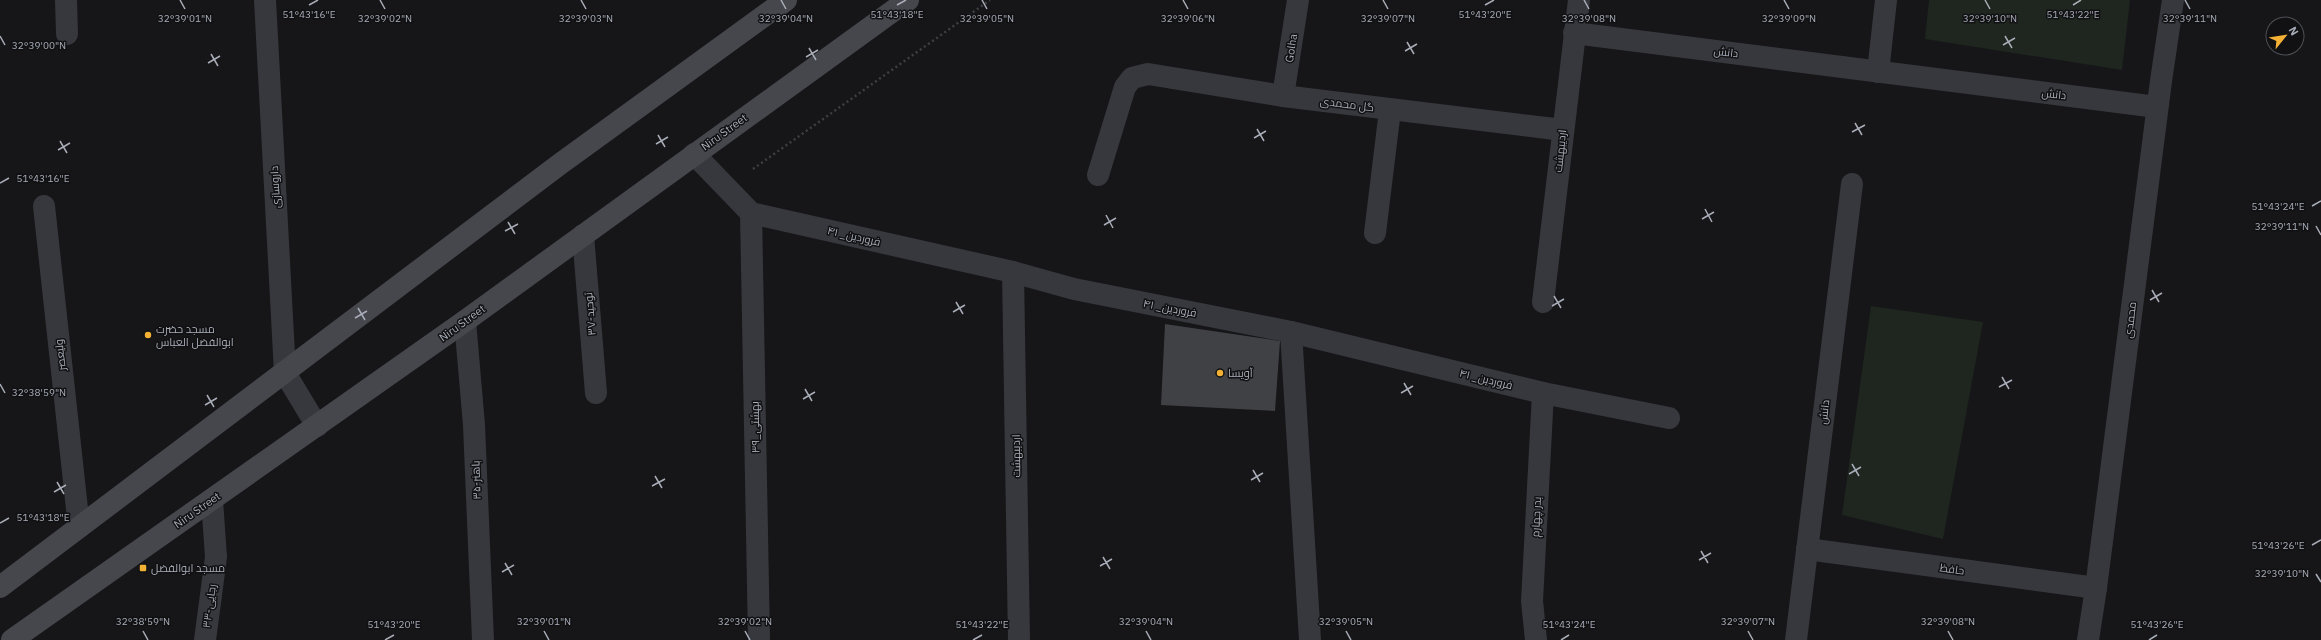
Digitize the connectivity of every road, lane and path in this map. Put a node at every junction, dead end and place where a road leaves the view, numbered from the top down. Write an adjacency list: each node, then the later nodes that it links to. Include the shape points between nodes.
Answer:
1 (66, 0): 11 (street)
2 (265, 0): 29 (street, داروسازی)
3 (786, 0): 29 (main road, via 560,164)
4 (908, 0): 17 (main road, Niru Street)
5 (990, 0): 20 (path)
6 (1298, 0): 13 (street, Golha)
7 (1579, 0): 10 (street, اردیبهشت)
8 (1886, 0): 12 (street)
9 (2173, 0): 14 (street, محمدی)
10 (1574, 33): 12 (street, دانش); 16 (street, اردیبهشت)
11 (67, 34)
12 (1878, 72): 14 (street, دانش)
13 (1283, 96): 15 (street, گل محمدی); 18 (street, گل محمدی, via 1148,74 1132,78 1125,87)
14 (2157, 107): 38 (street, محمدی)
15 (1390, 110): 16 (street, گل محمدی); 23 (street)
16 (1563, 130): 26 (street, اردیبهشت)
17 (694, 154): 20 (street); 24 (main road, Niru Street)
18 (1098, 175)
19 (1852, 184): 36 (street, دانش)
20 (727, 188): 22 (street)
21 (44, 206): 35 (street, ولیعصر)
22 (751, 213): 25 (street, ۴۱ _فروردین); 42 (street, ۳۹_بهشتی)
23 (1375, 233)
24 (583, 235): 27 (main road, Niru Street); 30 (street, ۳۷-توحید)
25 (1013, 272): 28 (street, ۴۱ _فروردین, via 1074,289); 43 (street, اردیبهشت)
26 (1544, 302)
27 (465, 321): 33 (main road, Niru Street); 41 (street, ۳۵-باهنر, via 474,425)
28 (1292, 332): 31 (street, ۴۱ _فروردین); 44 (street)
29 (285, 373): 33 (street); 35 (main road)
30 (596, 393)
31 (1543, 393): 32 (street, ۴۱ _فروردین); 45 (street, بدر چهارم, via 1532,601)
32 (1669, 418)
33 (317, 426): 34 (main road, Niru Street)
34 (212, 500): 39 (main road, Niru Street); 40 (street, ۳۳-رجایی, via 216,557)
35 (79, 527): 37 (main road)
36 (1807, 549): 38 (street, حافظ); 46 (street, دانش)
37 (0, 588)
38 (2096, 588): 47 (street, محمدی)
39 (12, 640)
40 (205, 640)
41 (483, 640)
42 (759, 640)
43 (1019, 640)
44 (1310, 640)
45 (1536, 640)
46 (1796, 640)
47 (2088, 640)

